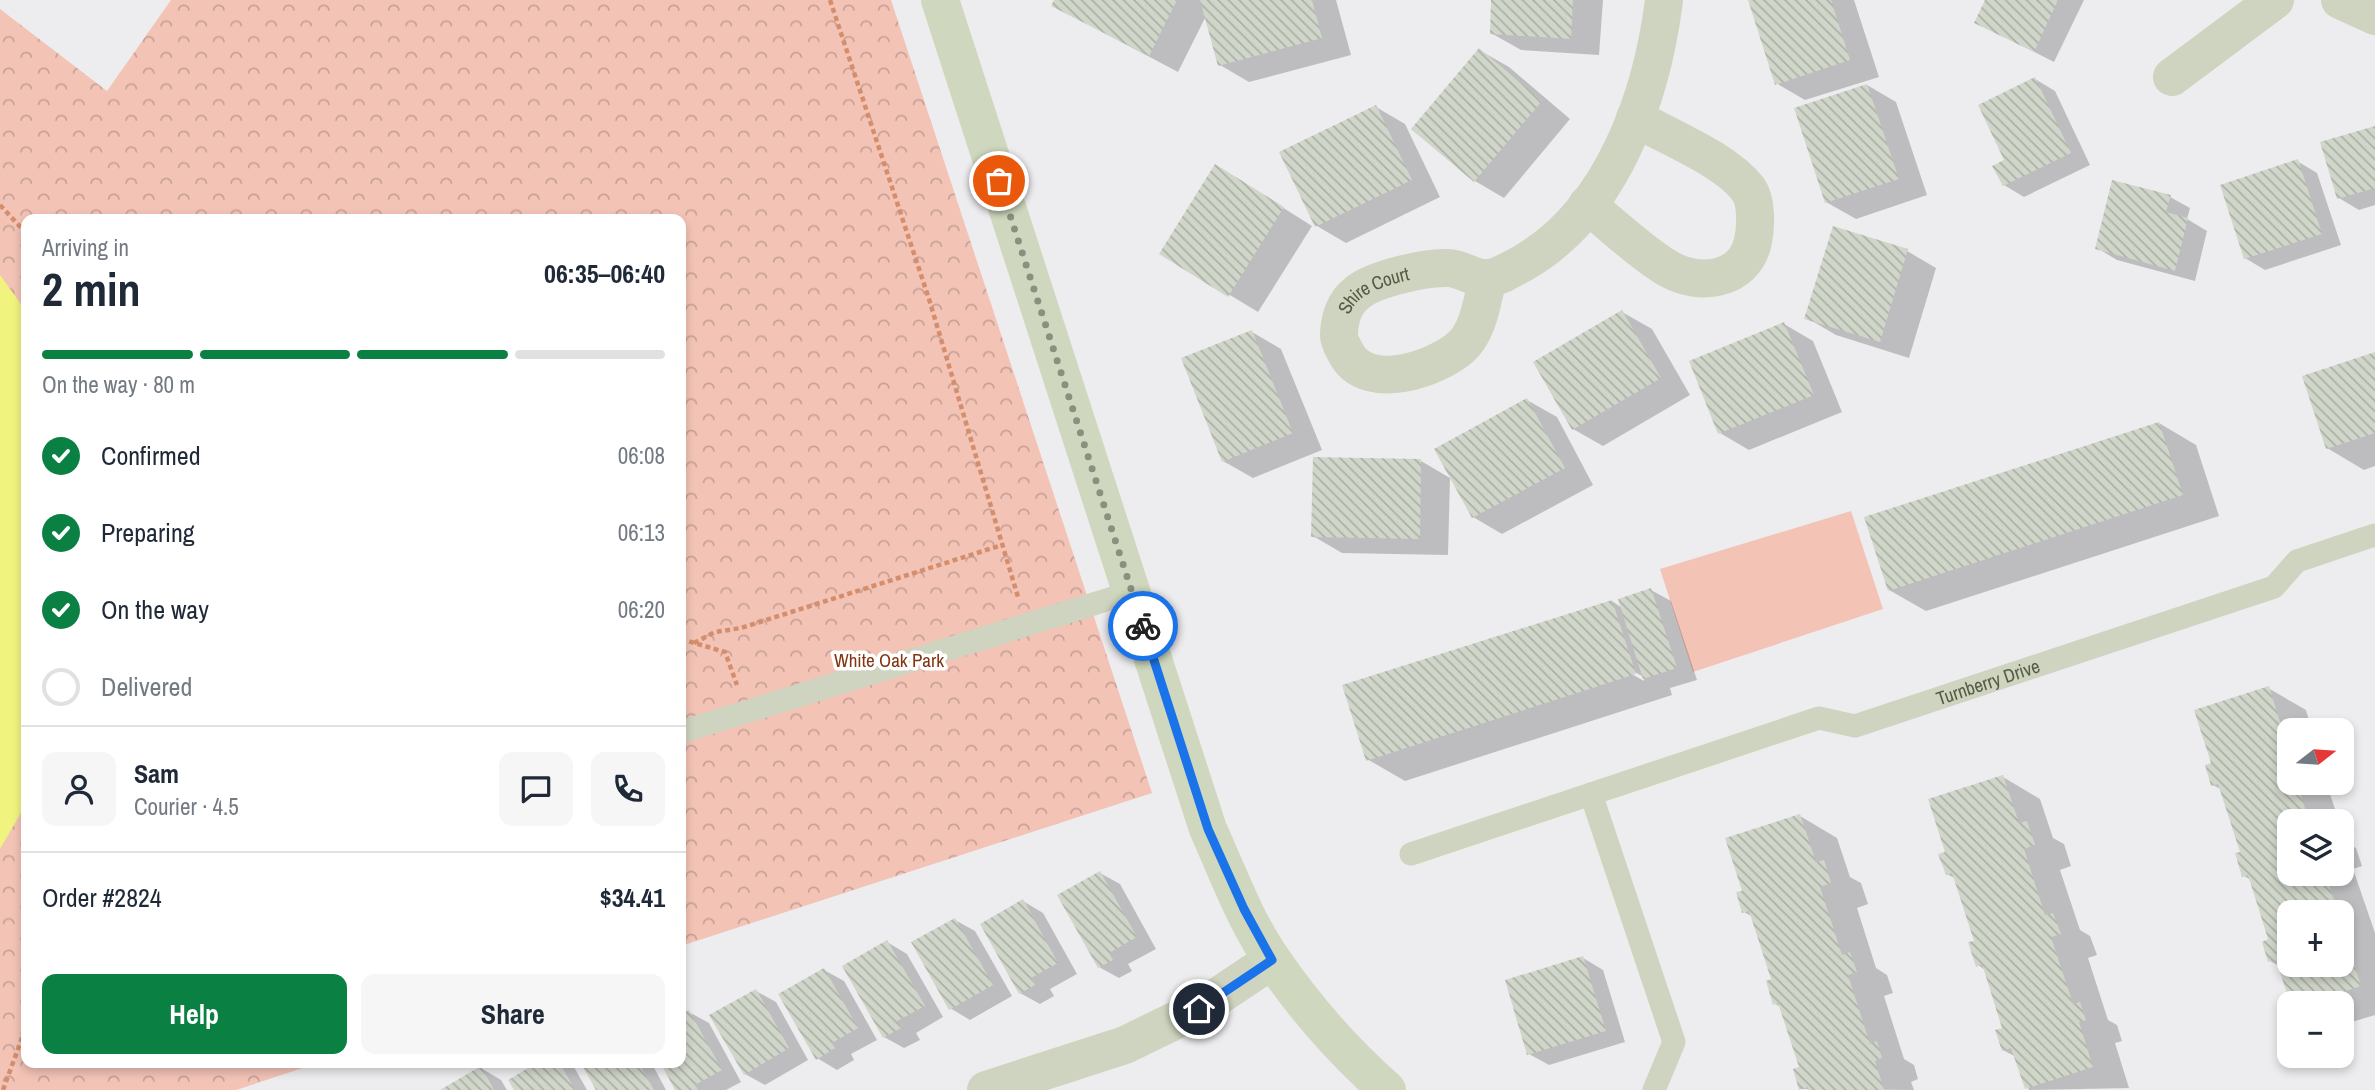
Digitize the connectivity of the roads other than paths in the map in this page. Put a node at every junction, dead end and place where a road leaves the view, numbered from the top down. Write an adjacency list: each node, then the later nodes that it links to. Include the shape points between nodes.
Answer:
1 (940, 0): 11 (main road)
2 (1664, 0): 7 (street)
3 (2276, 0): 6 (street)
4 (2340, 0): 5 (street)
5 (2375, 16)
6 (2172, 77)
7 (1635, 118): 8 (street); 8 (street, via 1731,172 1750,191 1755,212 1753,242 1742,268 1724,277 1698,278 1668,269)
8 (1587, 205): 9 (street, via 1550,245)
9 (1488, 278)
10 (2375, 536): 13 (lane, Turnberry Drive, via 2297,561 2274,587 1855,726 1819,718)
11 (1132, 592): 12 (lane); 15 (main road, via 1208,829)
12 (686, 730)
13 (1591, 794): 14 (lane, Turnberry Drive); 18 (lane, via 1674,1042)
14 (1411, 854)
15 (1272, 960): 16 (street, via 1199,1009 1125,1045); 17 (main road, via 1342,1049)
16 (986, 1090)
17 (1387, 1090)
18 (1654, 1090)

